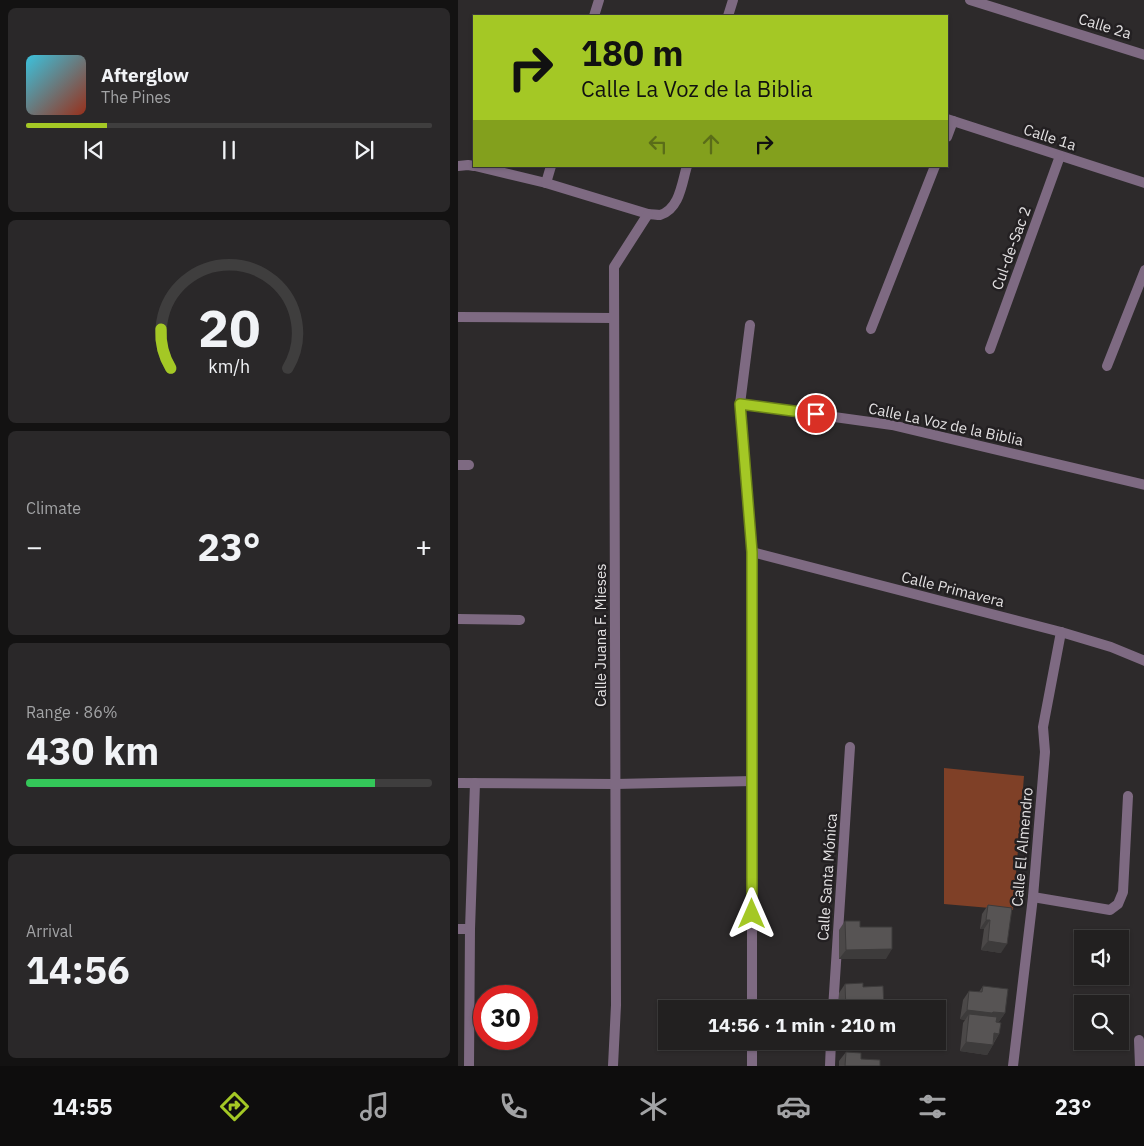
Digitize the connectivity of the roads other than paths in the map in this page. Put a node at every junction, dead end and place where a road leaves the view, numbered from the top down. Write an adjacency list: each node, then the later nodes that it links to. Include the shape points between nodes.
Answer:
1 (599, 0): 4 (street)
2 (733, 0): 5 (street)
3 (970, 0): 6 (street, Calle 2a)
4 (594, 15)
5 (728, 15)
6 (1144, 55)
7 (950, 120): 8 (street, Calle 1a)
8 (1060, 156): 15 (street, Calle 1a); 23 (street, Cul-de-Sac 2)
9 (458, 166): 10 (street)
10 (473, 166)
11 (479, 167): 16 (street)
12 (551, 167): 16 (street)
13 (687, 167): 17 (street, via 672,207 661,214)
14 (935, 167): 22 (street)
15 (1144, 183)
16 (546, 184): 17 (street)
17 (648, 214): 20 (street, Calle Juana F. Mieses, via 614,267)
18 (1144, 270): 24 (street)
19 (458, 317): 20 (street)
20 (613, 318): 38 (street, Calle Juana F. Mieses)
21 (750, 325): 25 (street)
22 (871, 329)
23 (990, 349)
24 (1107, 366)
25 (740, 404): 28 (street, Calle La Voz de la Biblia, via 892,425); 29 (street)
26 (458, 465): 27 (street)
27 (469, 465)
28 (1144, 485)
29 (752, 552): 32 (street, Calle Primavera); 35 (street)
30 (458, 619): 31 (street)
31 (520, 620)
32 (1061, 632): 33 (street, Calle Primavera); 40 (street, Calle El Almendro, via 1043,727 1045,752)
33 (1144, 661)
34 (850, 747): 44 (street, Calle Santa Mónica)
35 (753, 780): 38 (street); 43 (street)
36 (458, 783): 37 (street)
37 (475, 783): 38 (street); 42 (street)
38 (616, 784): 49 (street, Calle Juana F. Mieses)
39 (1128, 796): 40 (street, via 1123,892 1118,904 1110,910)
40 (1033, 897): 52 (street, Calle El Almendro)
41 (458, 929): 42 (street)
42 (470, 929): 48 (street)
43 (752, 1000)
44 (834, 1000)
45 (1139, 1040): 53 (street)
46 (752, 1050): 50 (street)
47 (831, 1050): 51 (street)
48 (469, 1066)
49 (613, 1066)
50 (752, 1066)
51 (830, 1066)
52 (1013, 1066)
53 (1140, 1066)

